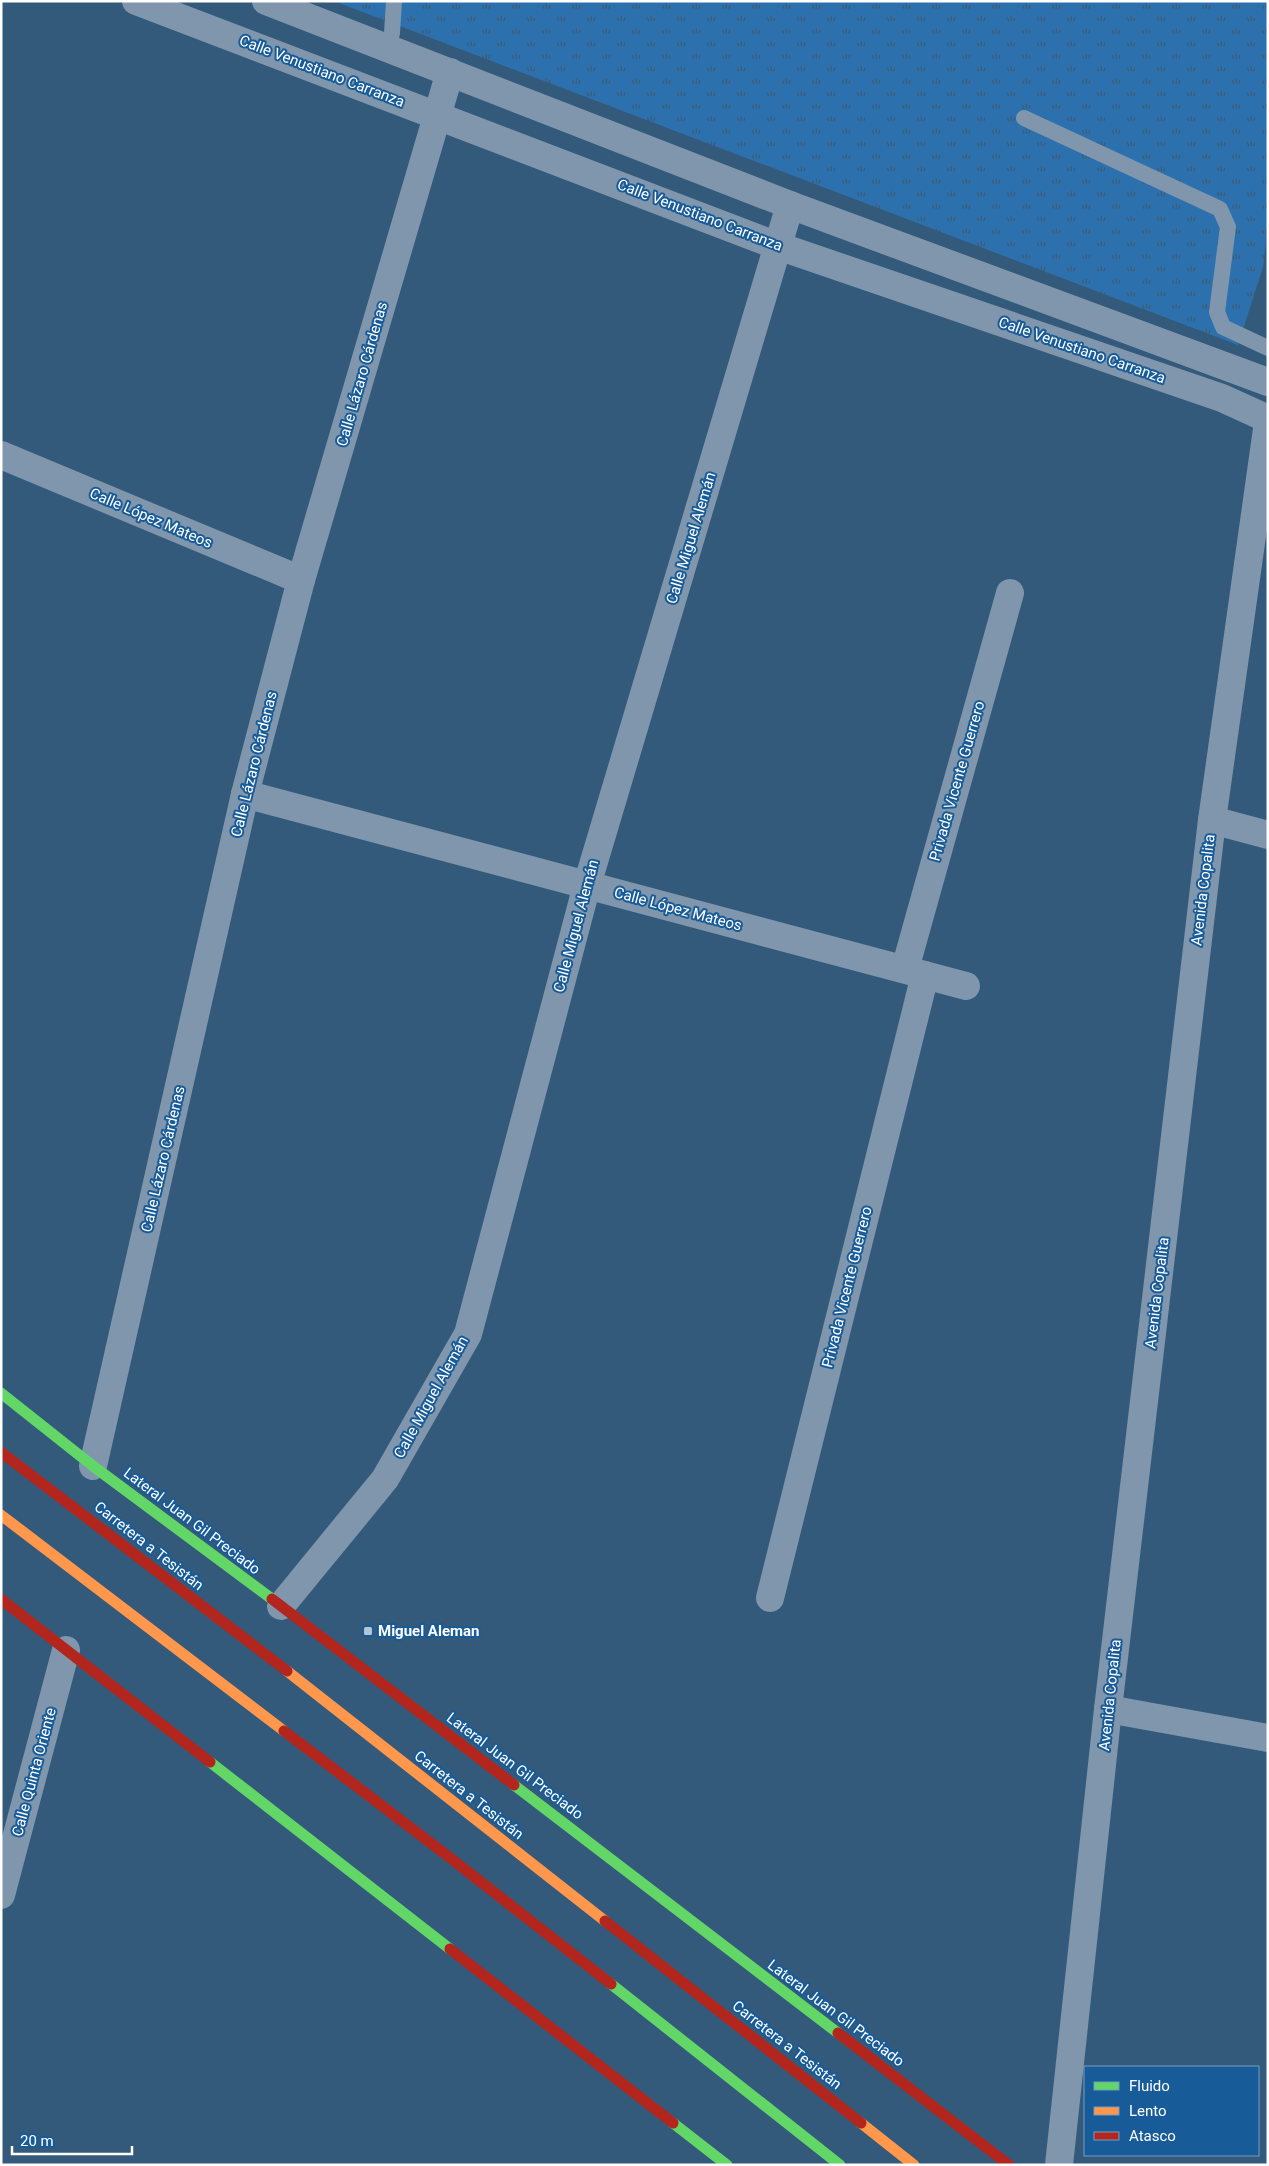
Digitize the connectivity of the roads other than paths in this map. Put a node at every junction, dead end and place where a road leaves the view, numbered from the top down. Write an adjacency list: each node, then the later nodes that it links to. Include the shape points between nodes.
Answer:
1 (136, 1): 6 (street, Calle Venustiano Carranza)
2 (266, 1): 4 (street)
3 (394, 1): 4 (lane)
4 (388, 48): 5 (street)
5 (450, 72): 6 (street, Calle Lázaro Cárdenas); 8 (street)
6 (438, 115): 9 (street, Calle Venustiano Carranza); 14 (street, Calle Lázaro Cárdenas)
7 (1024, 118): 10 (lane, via 1220,209 1228,227 1217,312 1223,327)
8 (790, 205): 9 (street, Calle Miguel Alemán); 11 (street)
9 (778, 246): 12 (street, Calle Venustiano Carranza, via 1222,398); 19 (street, Calle Miguel Alemán)
10 (1268, 348)
11 (1268, 382)
12 (1268, 421): 17 (street, Avenida Copalita)
13 (1, 455): 14 (street, Calle López Mateos)
14 (301, 580): 16 (street, Calle Lázaro Cárdenas)
15 (1010, 593): 20 (street, Privada Vicente Guerrero)
16 (245, 794): 19 (street, Calle López Mateos); 24 (street, Calle Lázaro Cárdenas)
17 (1212, 820): 18 (street); 30 (street, Avenida Copalita)
18 (1268, 835)
19 (587, 885): 20 (street, Calle López Mateos); 28 (street, Calle Miguel Alemán, via 468,1334 385,1479)
20 (915, 972): 21 (street, Calle López Mateos); 26 (street, Privada Vicente Guerrero)
21 (966, 986)
22 (1, 1393): 24 (main road, Lateral Juan Gil Preciado)
23 (1, 1452): 35 (main road, Carretera a Tesistán, via 313,1691)
24 (93, 1466): 28 (main road, Lateral Juan Gil Preciado)
25 (1, 1515): 34 (main road, via 449,1857)
26 (770, 1598)
27 (1, 1599): 29 (main road)
28 (281, 1606): 36 (main road, Lateral Juan Gil Preciado)
29 (66, 1650): 32 (street, Calle Quinta Oriente); 33 (main road)
30 (1108, 1708): 31 (street); 37 (street, Avenida Copalita)
31 (1268, 1738)
32 (1, 1895)
33 (728, 2165)
34 (840, 2165)
35 (914, 2165)
36 (1009, 2165)
37 (1059, 2165)

